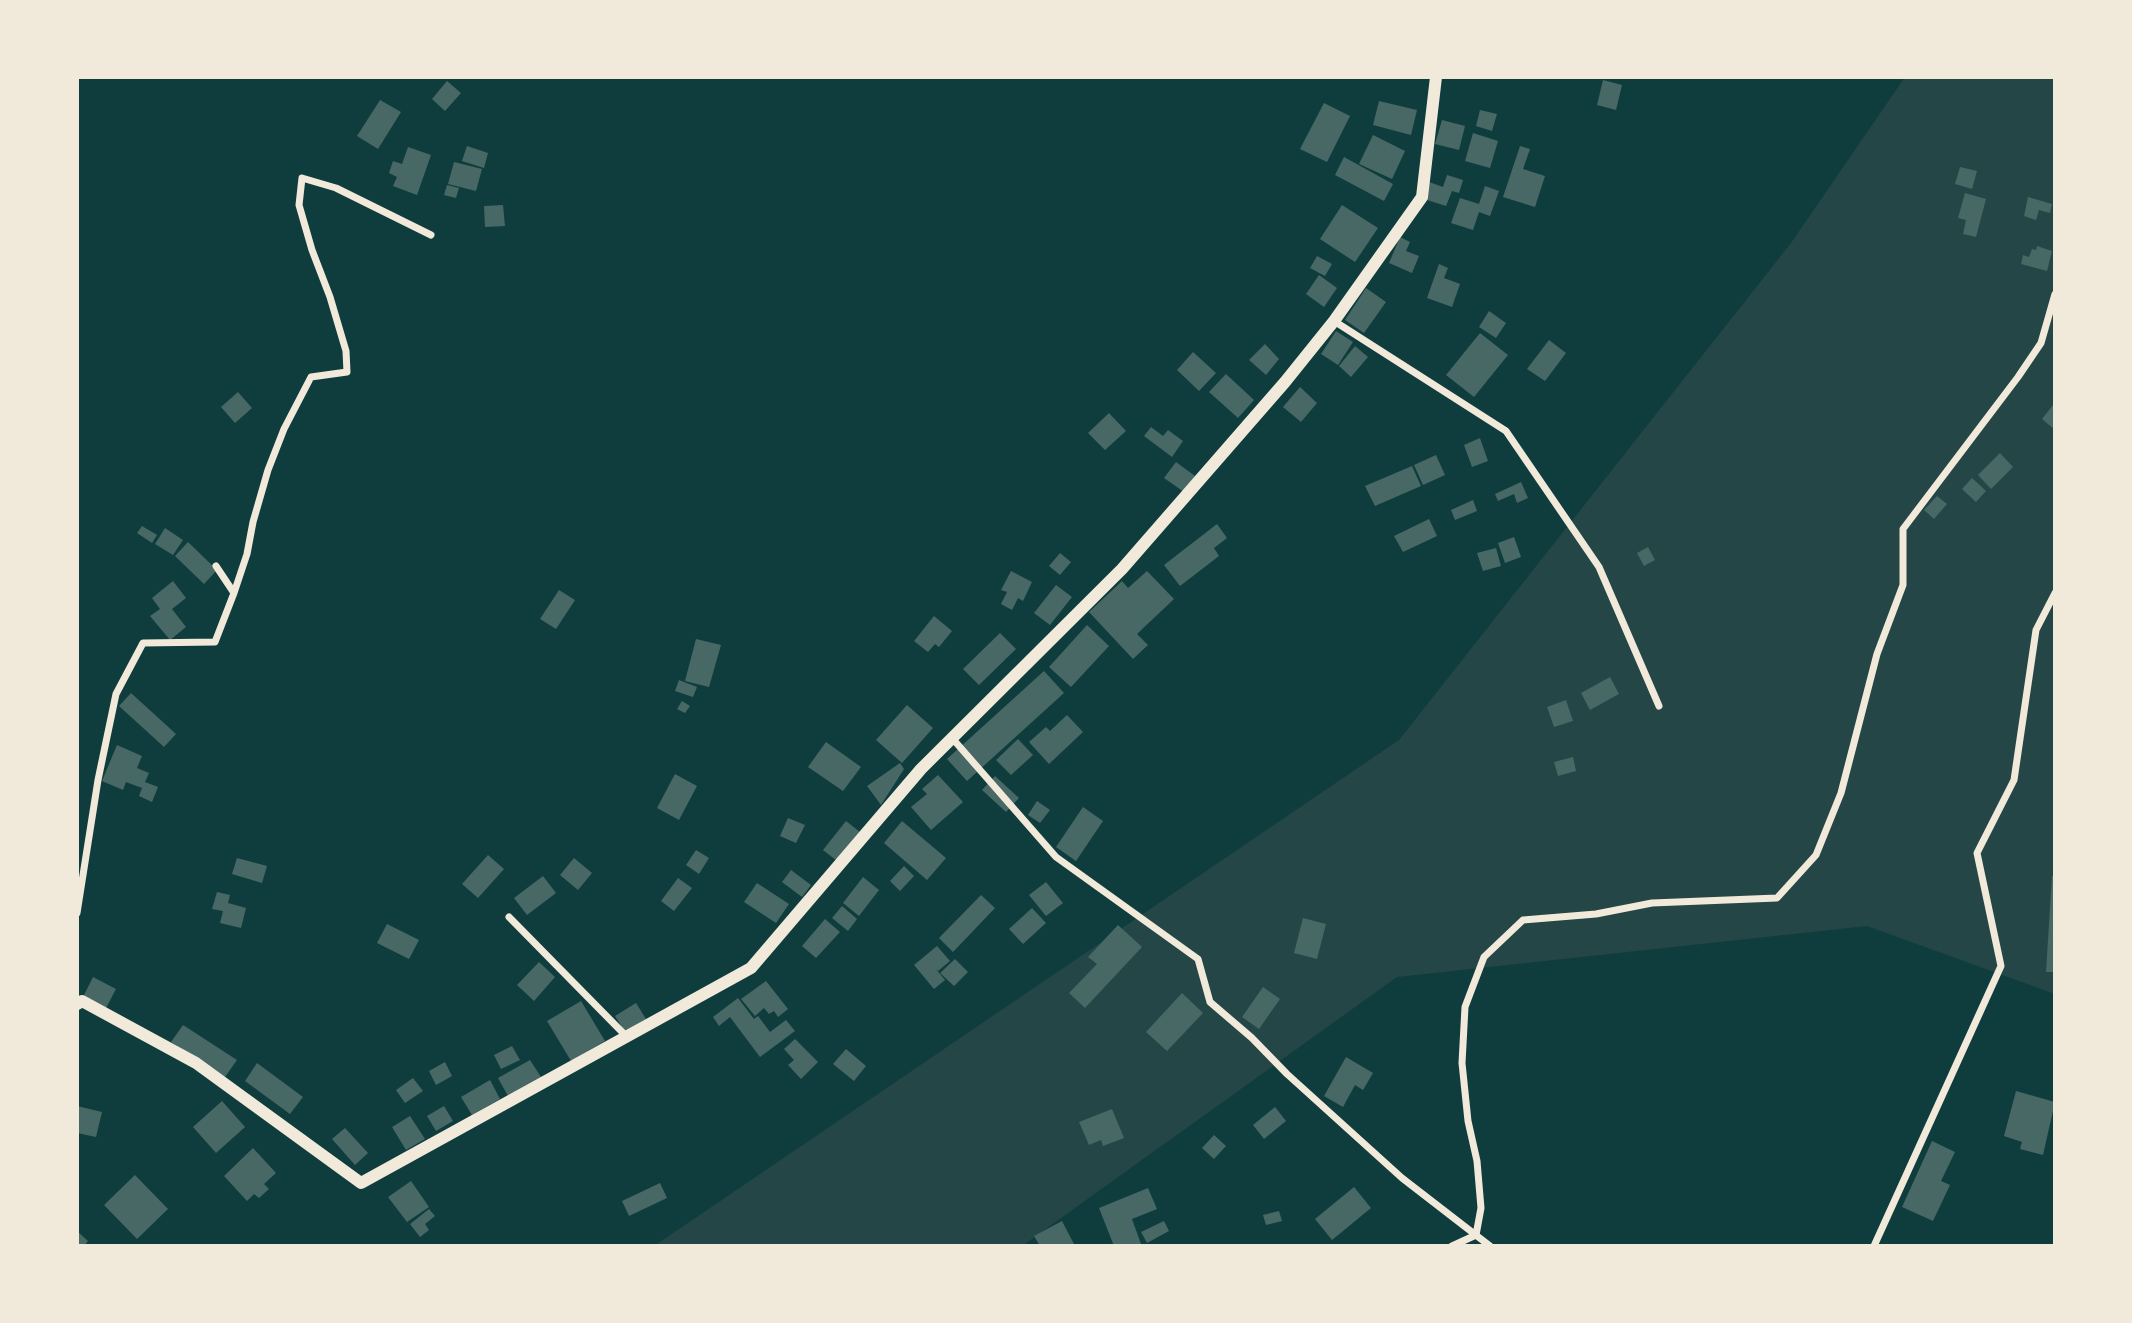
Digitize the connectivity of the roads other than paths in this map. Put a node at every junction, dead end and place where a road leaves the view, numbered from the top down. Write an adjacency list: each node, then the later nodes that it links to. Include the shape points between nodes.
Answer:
1 (1436, 77): 4 (street, via 1422,197)
2 (431, 235): 6 (street, via 336,188 302,178 299,205 346,351 347,372 311,377 305,388 268,470)
3 (2055, 293): 14 (street, via 2041,343 1903,529 1903,585 1877,654 1841,793 1816,855 1777,898 1652,903 1596,914 1522,920 1484,957 1465,1007 1462,1063 1481,1208)
4 (1334, 321): 8 (street, via 1506,431 1599,568); 9 (street, via 1122,569)
5 (216, 566): 6 (street)
6 (233, 593): 10 (street, via 215,642 142,643 116,694)
7 (2055, 593): 17 (street, via 2036,630 2014,780 1977,853 2001,966)
8 (1659, 706)
9 (952, 738): 13 (street, via 751,968); 14 (street, via 1056,857 1198,959 1210,1002 1402,1178)
10 (77, 913)
11 (509, 917): 13 (street)
12 (79, 999): 13 (street, via 196,1063 360,1183)
13 (627, 1037)
14 (1476, 1236): 15 (street); 16 (street)
15 (1452, 1246)
16 (1490, 1246)
17 (1874, 1246)

